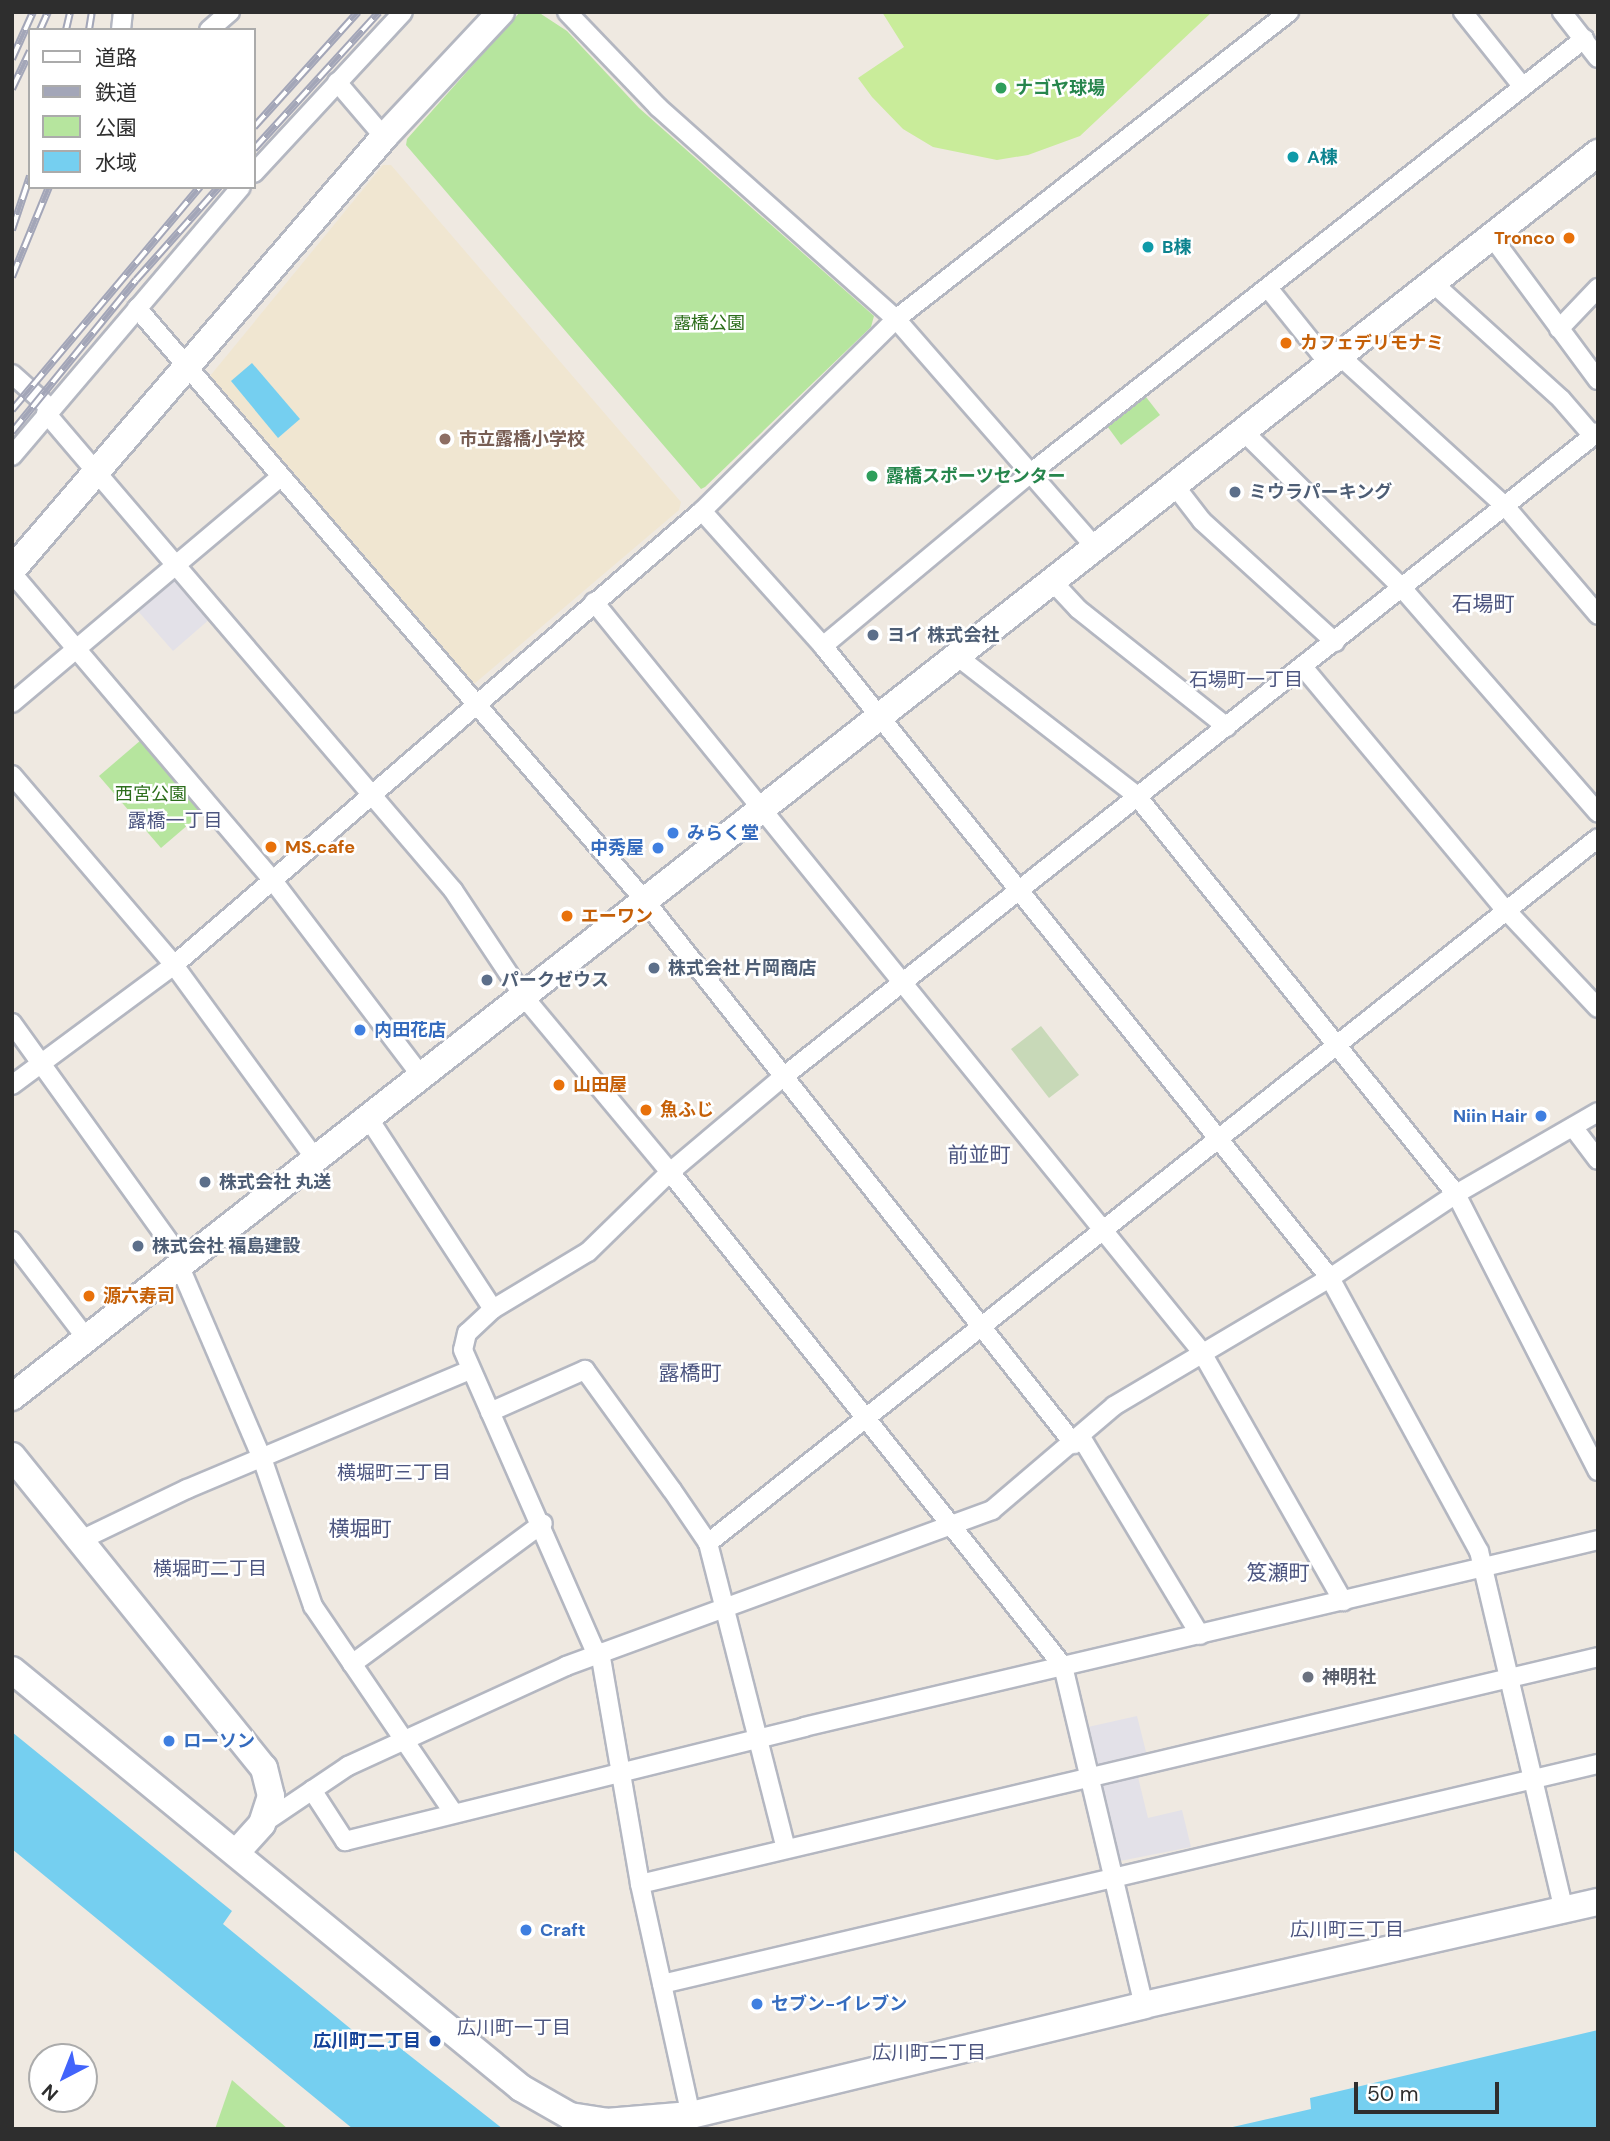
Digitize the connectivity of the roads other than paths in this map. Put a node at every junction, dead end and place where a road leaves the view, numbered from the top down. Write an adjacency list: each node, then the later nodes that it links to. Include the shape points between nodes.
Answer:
1 (230, 12): 8 (street)
2 (403, 12): 11 (street)
3 (501, 12): 13 (street)
4 (566, 12): 22 (street, via 658,107)
5 (1289, 12): 22 (street)
6 (1463, 12): 12 (street)
7 (1562, 12): 9 (street)
8 (210, 28)
9 (1584, 39): 10 (street); 12 (street)
10 (1598, 58)
11 (337, 82): 13 (street); 15 (street)
12 (1522, 86): 19 (street)
13 (384, 138): 25 (street)
14 (1598, 153): 17 (street)
15 (256, 171)
16 (239, 189): 21 (street)
17 (1492, 237): 18 (street); 23 (street)
18 (1433, 283): 24 (street); 30 (street)
19 (1268, 288): 24 (street); 33 (street)
20 (1598, 288): 23 (street)
21 (137, 308): 25 (street); 28 (street)
22 (896, 319): 33 (street); 37 (street)
23 (1559, 328): 27 (street)
24 (1335, 360): 29 (street); 36 (street)
25 (188, 368): 32 (street); 34 (street)
26 (12, 374): 28 (street)
27 (1598, 380)
28 (48, 410): 31 (street); 32 (street)
29 (1244, 432): 35 (street); 42 (street)
30 (1595, 434): 36 (street)
31 (12, 456)
32 (96, 472): 39 (street); 40 (street)
33 (1032, 472): 38 (street); 46 (street)
34 (280, 477): 39 (street); 51 (street)
35 (1175, 486): 38 (street); 45 (street, via 1202,521)
36 (1505, 506): 42 (street); 44 (street)
37 (702, 511): 43 (street); 46 (street)
38 (1096, 548): 41 (street)
39 (174, 567): 47 (street); 55 (street)
40 (12, 571): 47 (street)
41 (1053, 582): 48 (street); 53 (street, via 1078,609)
42 (1402, 588): 45 (street); 58 (street)
43 (594, 602): 51 (street); 57 (street)
44 (1598, 615)
45 (1335, 642): 49 (street)
46 (823, 646): 52 (street)
47 (76, 650): 50 (street); 60 (street)
48 (958, 657): 52 (street); 56 (street)
49 (1303, 667): 53 (street); 63 (street)
50 (12, 703)
51 (478, 703): 55 (street); 62 (street)
52 (880, 718): 57 (street); 61 (street)
53 (1227, 727): 56 (street)
54 (12, 775): 64 (street)
55 (373, 793): 60 (street); 66 (street, via 453,891)
56 (1136, 795): 61 (street); 69 (street)
57 (765, 809): 62 (street); 65 (street)
58 (1598, 813)
59 (1598, 838): 63 (street)
60 (274, 882): 64 (street); 71 (street)
61 (1018, 889): 65 (street); 77 (street)
62 (646, 902): 66 (street); 72 (street)
63 (1504, 908): 67 (street); 69 (street)
64 (174, 965): 70 (street); 78 (street)
65 (904, 981): 72 (street); 82 (street)
66 (524, 997): 71 (street); 80 (street)
67 (1598, 1008)
68 (12, 1023): 70 (street)
69 (1334, 1043): 77 (street); 81 (street)
70 (41, 1064): 73 (street); 84 (street)
71 (422, 1077): 75 (street)
72 (783, 1077): 80 (street); 87 (street)
73 (12, 1086)
74 (1598, 1112): 76 (street)
75 (369, 1119): 78 (street); 86 (street)
76 (1573, 1126): 79 (street); 81 (street)
77 (1216, 1137): 82 (street); 85 (street)
78 (316, 1160): 84 (street)
79 (1598, 1160)
80 (670, 1172): 86 (street, via 588,1252); 93 (street)
81 (1456, 1194): 85 (street); 97 (street)
82 (1102, 1227): 87 (street); 89 (street)
83 (12, 1241): 88 (street)
84 (182, 1265): 88 (street); 96 (street)
85 (1330, 1278): 89 (street); 103 (street, via 1479,1551)
86 (493, 1309): 90 (street, via 467,1333 463,1350)
87 (982, 1323): 93 (street); 94 (street)
88 (87, 1339): 91 (street)
89 (1201, 1351): 94 (street, via 1114,1406); 104 (street)
90 (470, 1370): 92 (street); 96 (street)
91 (12, 1397)
92 (490, 1412): 98 (street); 102 (street, via 585,1370)
93 (865, 1418): 99 (street); 102 (street)
94 (1077, 1440): 99 (street, via 992,1510); 106 (street)
95 (12, 1456): 100 (street)
96 (262, 1458): 100 (street); 109 (street, via 313,1606)
97 (1598, 1471)
98 (543, 1523): 107 (street, via 554,1559); 109 (street)
99 (953, 1527): 105 (street); 110 (street)
100 (82, 1540): 121 (street, via 264,1768 271,1796)
101 (1598, 1541): 103 (street)
102 (708, 1543): 105 (street)
103 (1483, 1567): 104 (street); 112 (street)
104 (1343, 1601): 106 (street)
105 (728, 1608): 107 (street); 113 (street)
106 (1200, 1635): 110 (street)
107 (598, 1652): 114 (street); 116 (street)
108 (1598, 1657): 112 (street)
109 (352, 1664): 114 (street)
110 (1063, 1666): 113 (street); 117 (street)
111 (12, 1671): 123 (street)
112 (1509, 1677): 117 (street); 118 (street)
113 (758, 1738): 116 (street); 122 (street)
114 (405, 1740): 119 (street, via 348,1766); 120 (street)
115 (1598, 1764): 118 (street)
116 (619, 1773): 120 (street); 125 (street)
117 (1088, 1775): 122 (street); 124 (street)
118 (1534, 1779): 124 (street); 127 (street)
119 (312, 1790): 120 (street, via 345,1841); 121 (street)
120 (453, 1812)
121 (262, 1824): 123 (street)
122 (786, 1848): 125 (street)
123 (237, 1852): 130 (street, via 521,2088 570,2116 606,2122)
124 (1113, 1875): 128 (street); 129 (street)
125 (640, 1884): 128 (street)
126 (1598, 1902): 127 (street)
127 (1564, 1910): 129 (street)
128 (662, 1984): 130 (street)
129 (1144, 2005): 130 (street)
130 (691, 2122)

